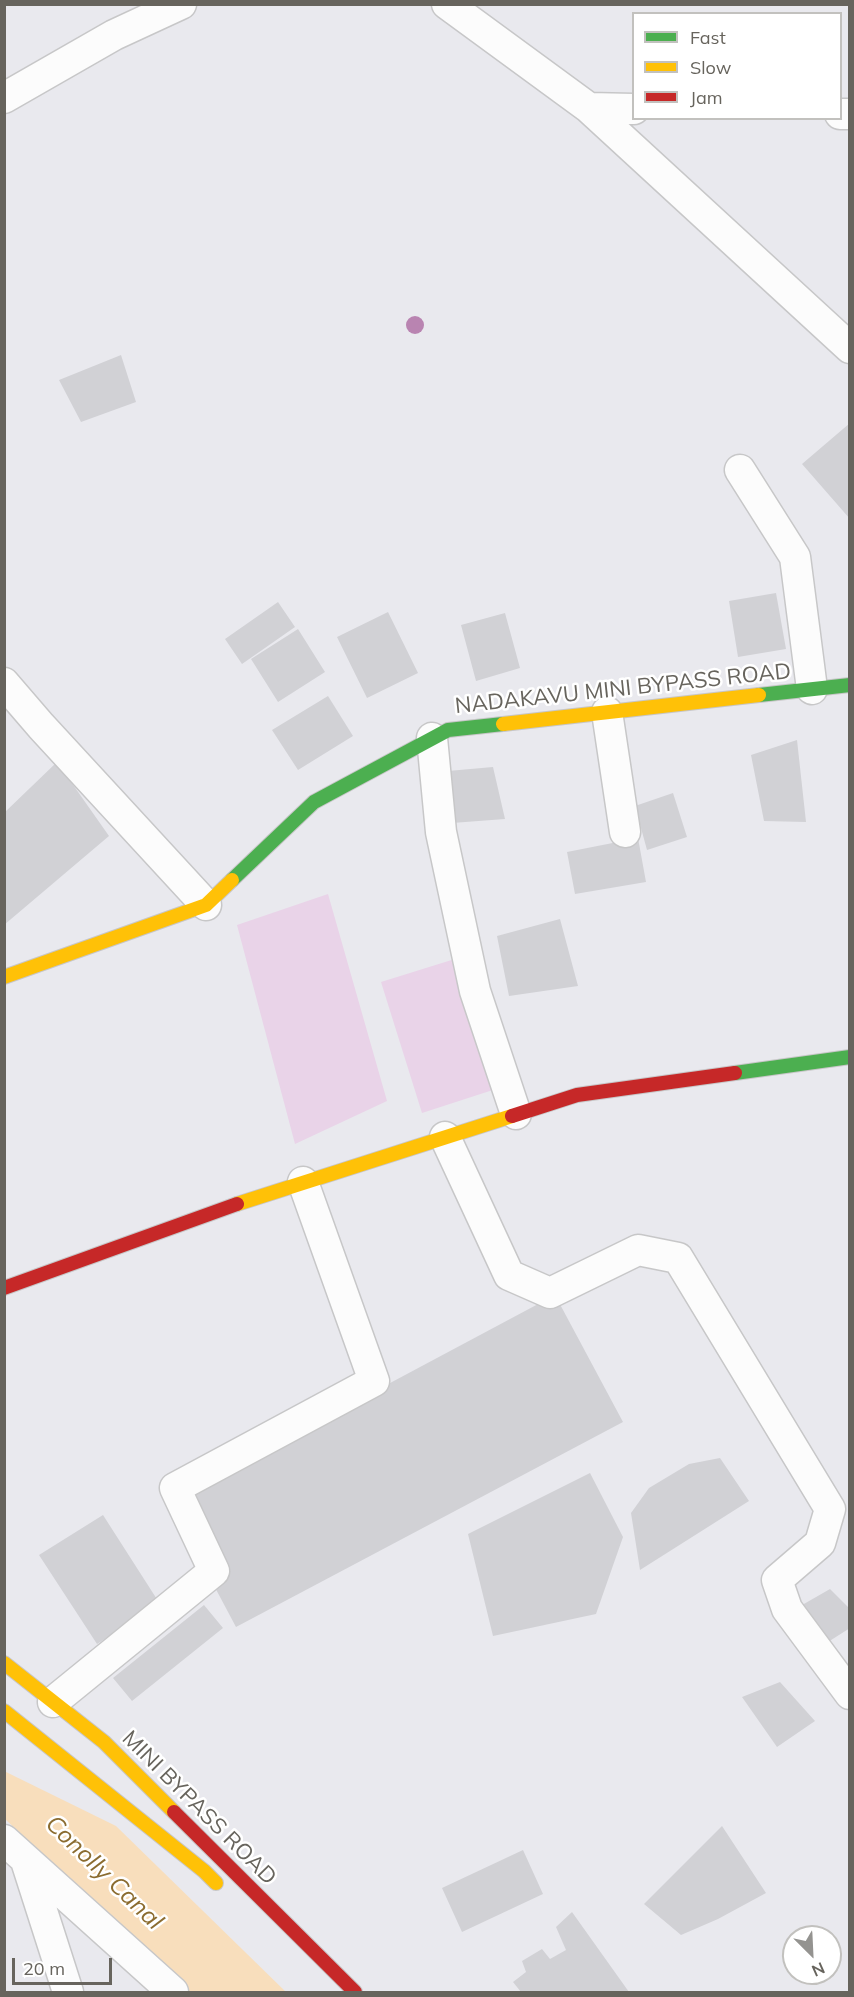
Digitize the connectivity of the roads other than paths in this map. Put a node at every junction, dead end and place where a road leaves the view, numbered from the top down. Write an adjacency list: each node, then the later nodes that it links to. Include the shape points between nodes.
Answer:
1 (181, 4): 3 (street, via 114,35)
2 (447, 4): 4 (street)
3 (4, 98)
4 (589, 108): 5 (street); 6 (street)
5 (632, 109)
6 (849, 348)
7 (740, 470): 10 (street, via 795,557)
8 (4, 683): 14 (street)
9 (849, 685): 10 (street, NADAKAVU MINI BYPASS ROAD)
10 (812, 689): 11 (street, NADAKAVU MINI BYPASS ROAD)
11 (607, 712): 12 (street, NADAKAVU MINI BYPASS ROAD, via 448,730); 13 (street)
12 (432, 738): 14 (street, NADAKAVU MINI BYPASS ROAD, via 314,802); 17 (street, via 441,832 472,980)
13 (625, 832)
14 (206, 905): 15 (street, NADAKAVU MINI BYPASS ROAD)
15 (4, 977)
16 (849, 1058): 17 (street, via 577,1095)
17 (516, 1114): 18 (street)
18 (445, 1137): 19 (street); 22 (street, via 509,1275 550,1293 638,1250 678,1258 831,1509 820,1543 777,1580 787,1609)
19 (303, 1182): 20 (street); 23 (street, via 374,1381 175,1488 214,1571)
20 (4, 1288)
21 (4, 1663): 23 (street, MINI BYPASS ROAD)
22 (849, 1694)
23 (53, 1702): 29 (street, MINI BYPASS ROAD, via 104,1742)
24 (4, 1711): 26 (street, MINI BYPASS ROAD, via 204,1871)
25 (15, 1849): 27 (street); 28 (street)
26 (228, 1895)
27 (68, 1992)
28 (172, 1992)
29 (355, 1992)

